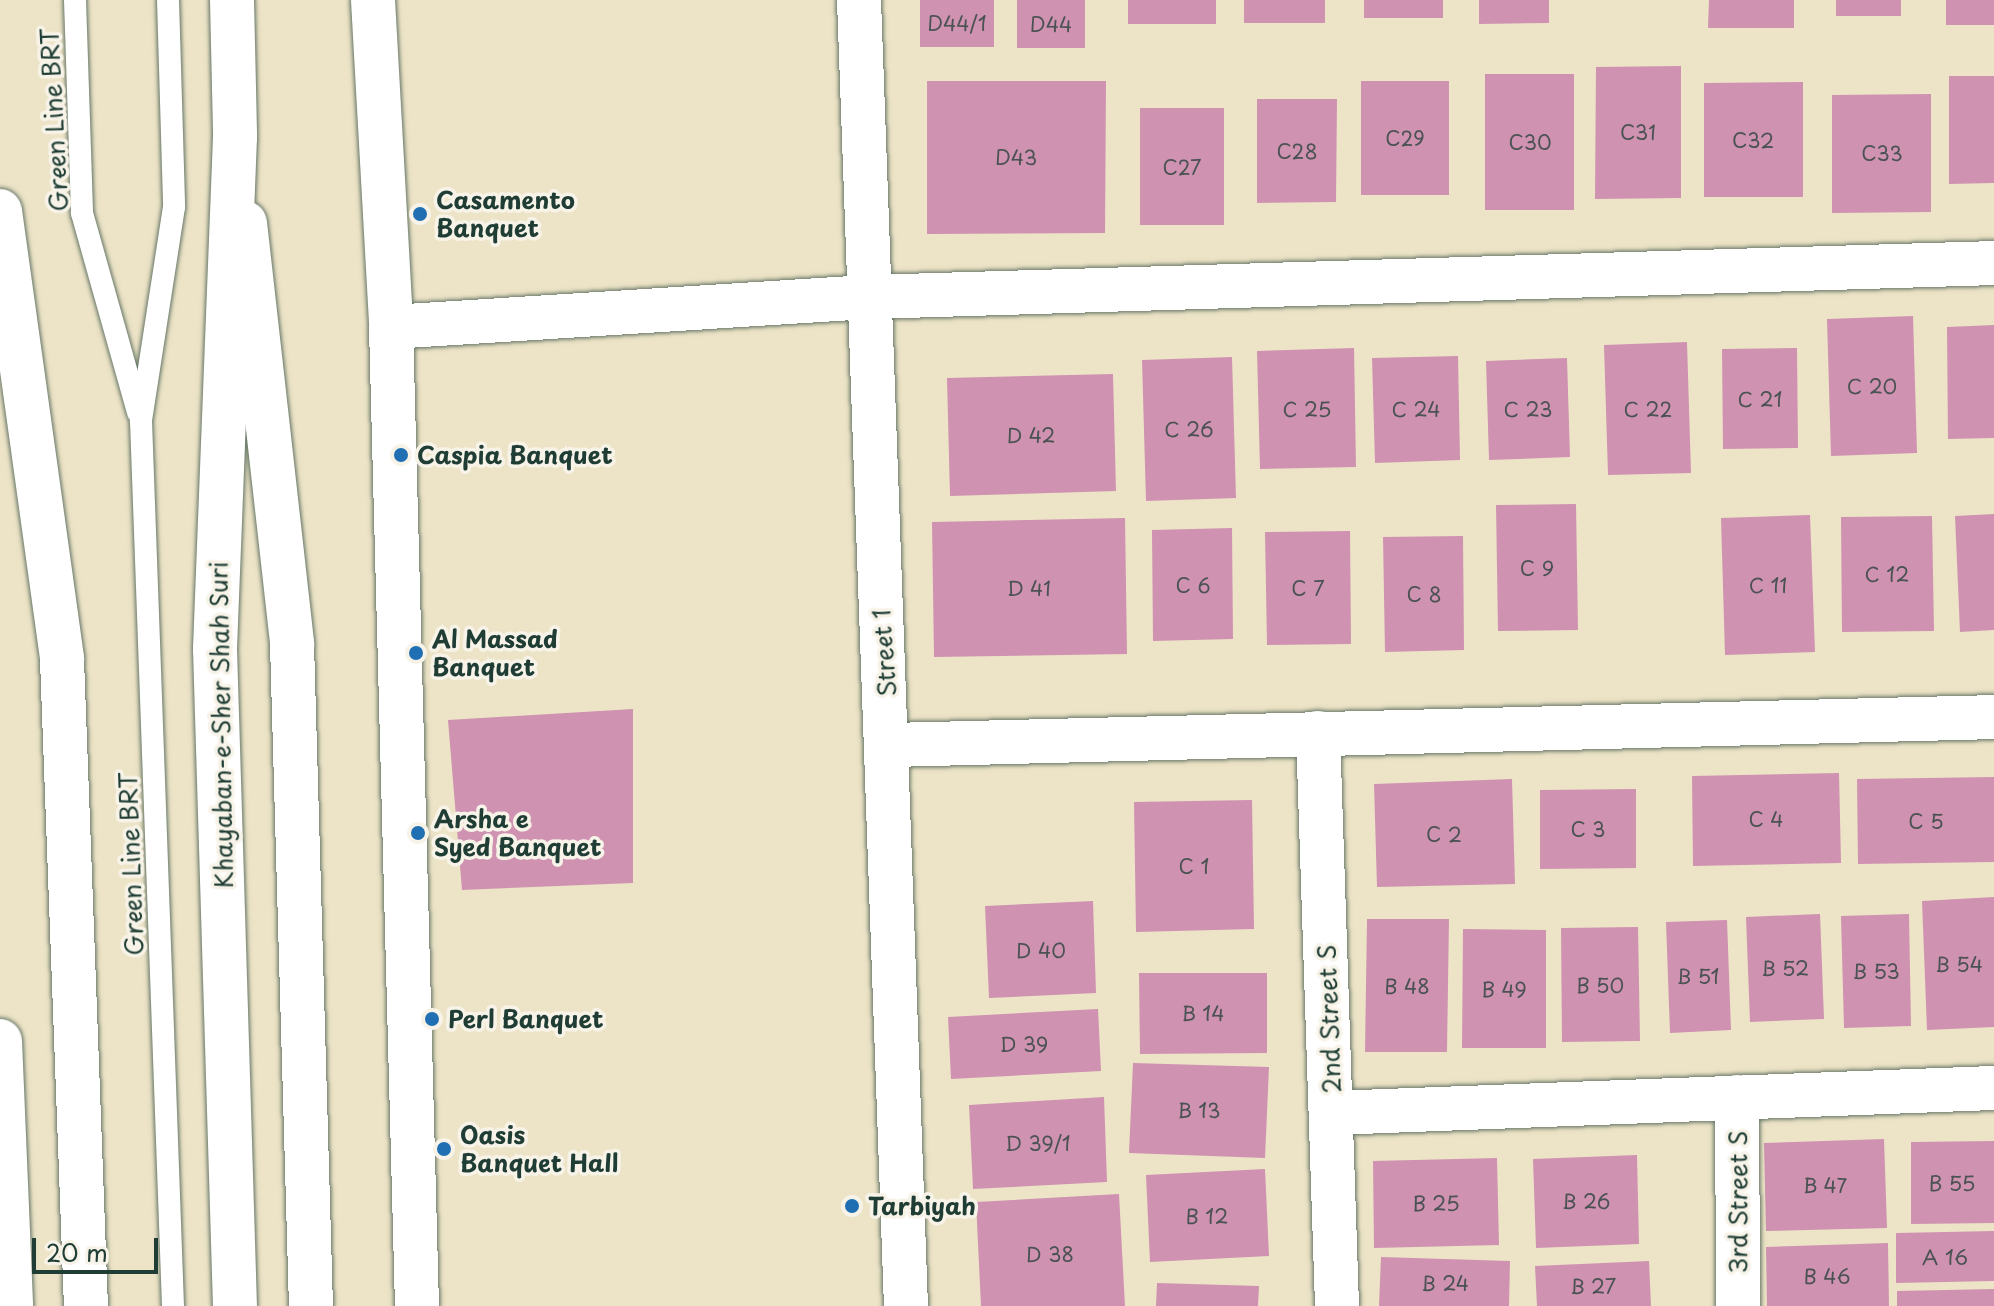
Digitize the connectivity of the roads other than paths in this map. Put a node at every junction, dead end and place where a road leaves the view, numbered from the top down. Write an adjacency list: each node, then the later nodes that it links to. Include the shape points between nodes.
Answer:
1 (75, 0): 11 (lane, Green Line BRT, via 82,213)
2 (168, 0): 11 (lane, Green Line BRT, via 174,207)
3 (232, 0): 6 (street, Khayaban-e-Sher Shah Suri)
4 (373, 0): 10 (street)
5 (859, 0): 9 (street, Street 1)
6 (235, 137): 22 (street, Khayaban-e-Sher Shah Suri, via 215,649); 23 (street, via 292,644)
7 (0, 211): 20 (street, via 62,659)
8 (1994, 263): 9 (street)
9 (870, 297): 10 (street); 14 (street, Street 1)
10 (391, 327): 24 (street)
11 (141, 421): 21 (lane, Green Line BRT)
12 (1994, 717): 13 (street)
13 (1318, 733): 14 (street); 18 (street, 2nd Street S)
14 (891, 745): 25 (street, Street 1)
15 (0, 1041): 19 (street)
16 (1994, 1088): 17 (street)
17 (1737, 1097): 18 (street); 27 (street, 3rd Street S)
18 (1333, 1113): 26 (street, 2nd Street S)
19 (11, 1306)
20 (86, 1306)
21 (173, 1306)
22 (235, 1306)
23 (311, 1306)
24 (417, 1306)
25 (906, 1306)
26 (1337, 1306)
27 (1738, 1306)

